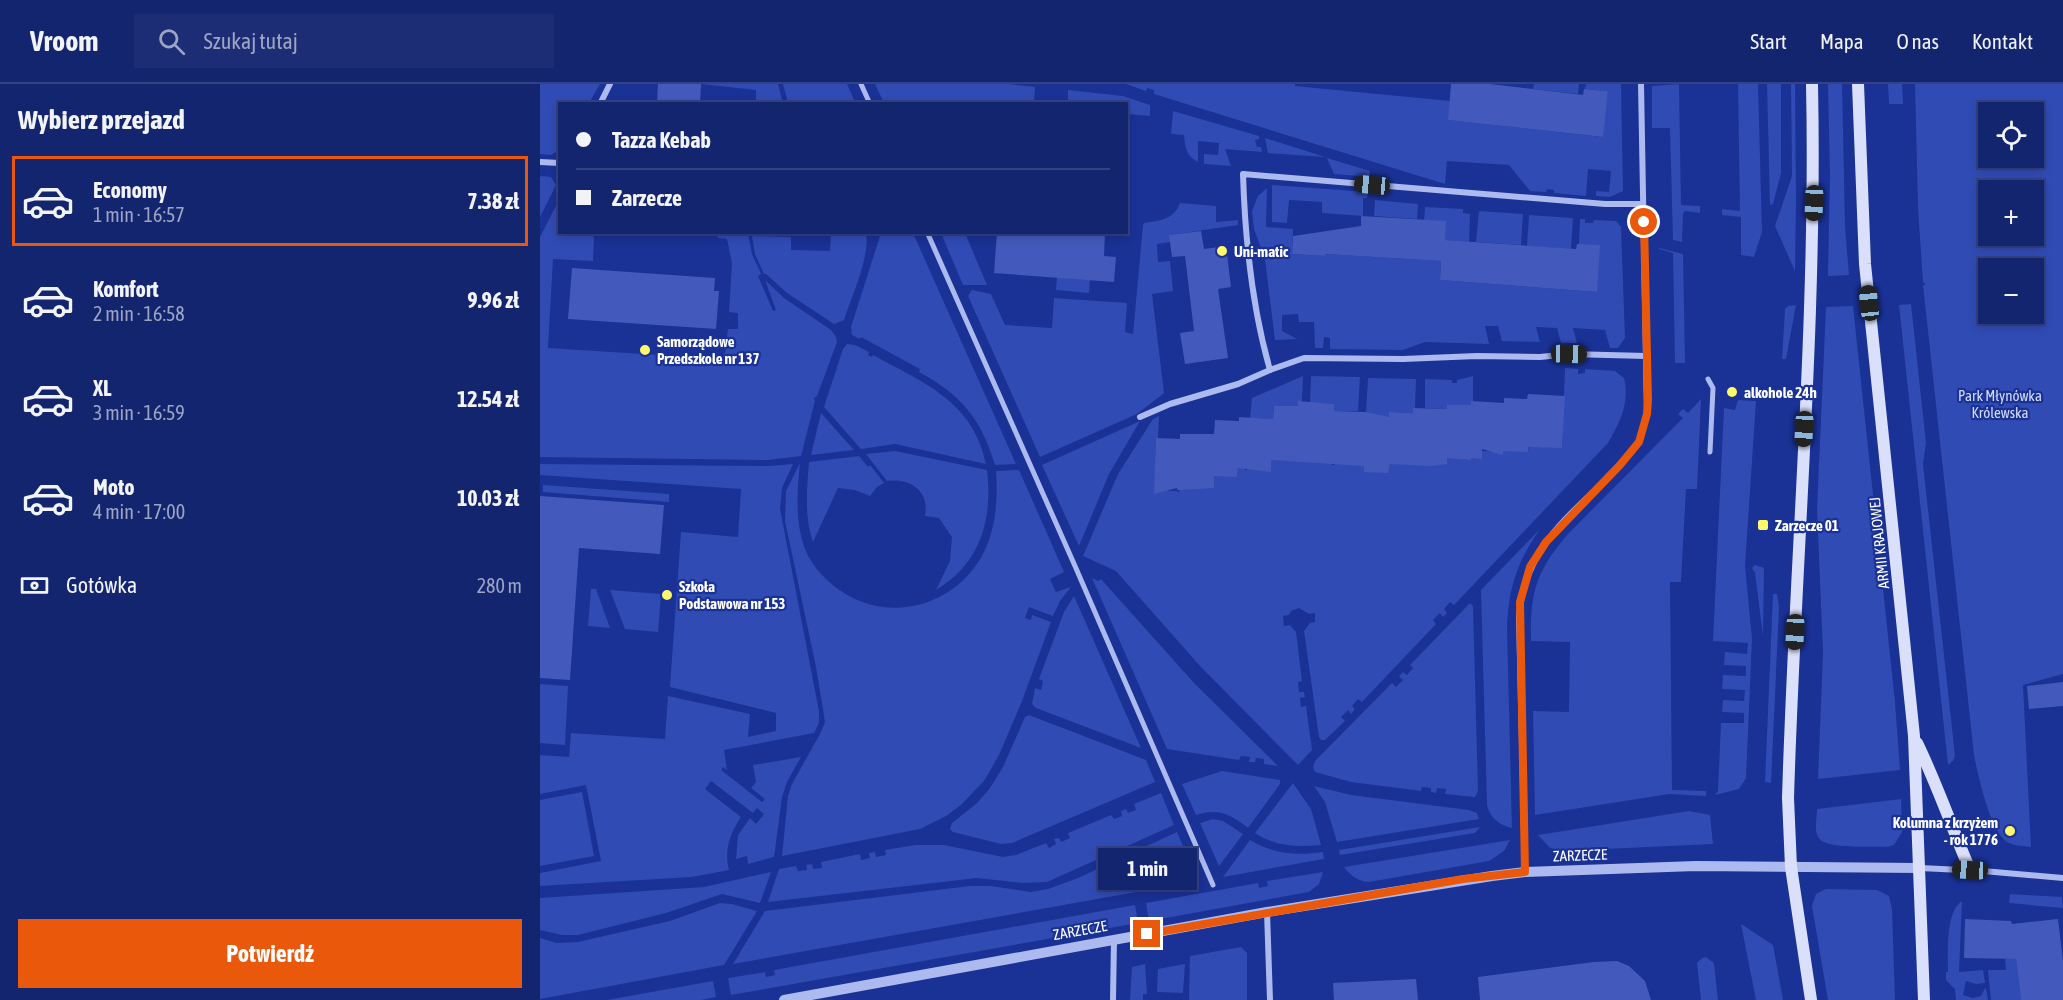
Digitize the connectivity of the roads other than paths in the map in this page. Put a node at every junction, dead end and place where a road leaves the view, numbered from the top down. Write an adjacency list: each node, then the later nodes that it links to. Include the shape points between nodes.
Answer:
1 (610, 84): 6 (street)
2 (861, 84): 7 (street)
3 (1641, 84): 10 (street)
4 (1812, 84): 18 (main road, via 1811,292 1788,798)
5 (1858, 84): 17 (main road, ARMII KRAJOWEJ, via 1865,264)
6 (601, 102)
7 (869, 102)
8 (540, 162): 9 (street)
9 (558, 163)
10 (1643, 204): 12 (street); 13 (street, via 1244,174 1255,296)
11 (928, 234): 23 (street)
12 (1646, 356): 13 (street, via 1313,357); 21 (street, via 1647,414 1639,442 1546,542 1525,582 1519,617)
13 (1270, 370): 15 (street)
14 (1708, 380): 16 (street, via 1713,388)
15 (1140, 417)
16 (1710, 452)
17 (1914, 736): 19 (main road, ARMII KRAJOWEJ); 20 (main road)
18 (1791, 867): 19 (street, ZARZECZE); 21 (street, ZARZECZE); 29 (main road)
19 (1920, 868): 20 (street, ZARZECZE); 30 (main road, ARMII KRAJOWEJ)
20 (1970, 870): 22 (street, ZARZECZE)
21 (1525, 872): 24 (street, ZARZECZE)
22 (2063, 878)
23 (1213, 885)
24 (1267, 912): 25 (street, ZARZECZE); 28 (street)
25 (1114, 939): 26 (street, ZARZECZE); 27 (street)
26 (784, 1000)
27 (1113, 1000)
28 (1270, 1000)
29 (1811, 1000)
30 (1924, 1000)

